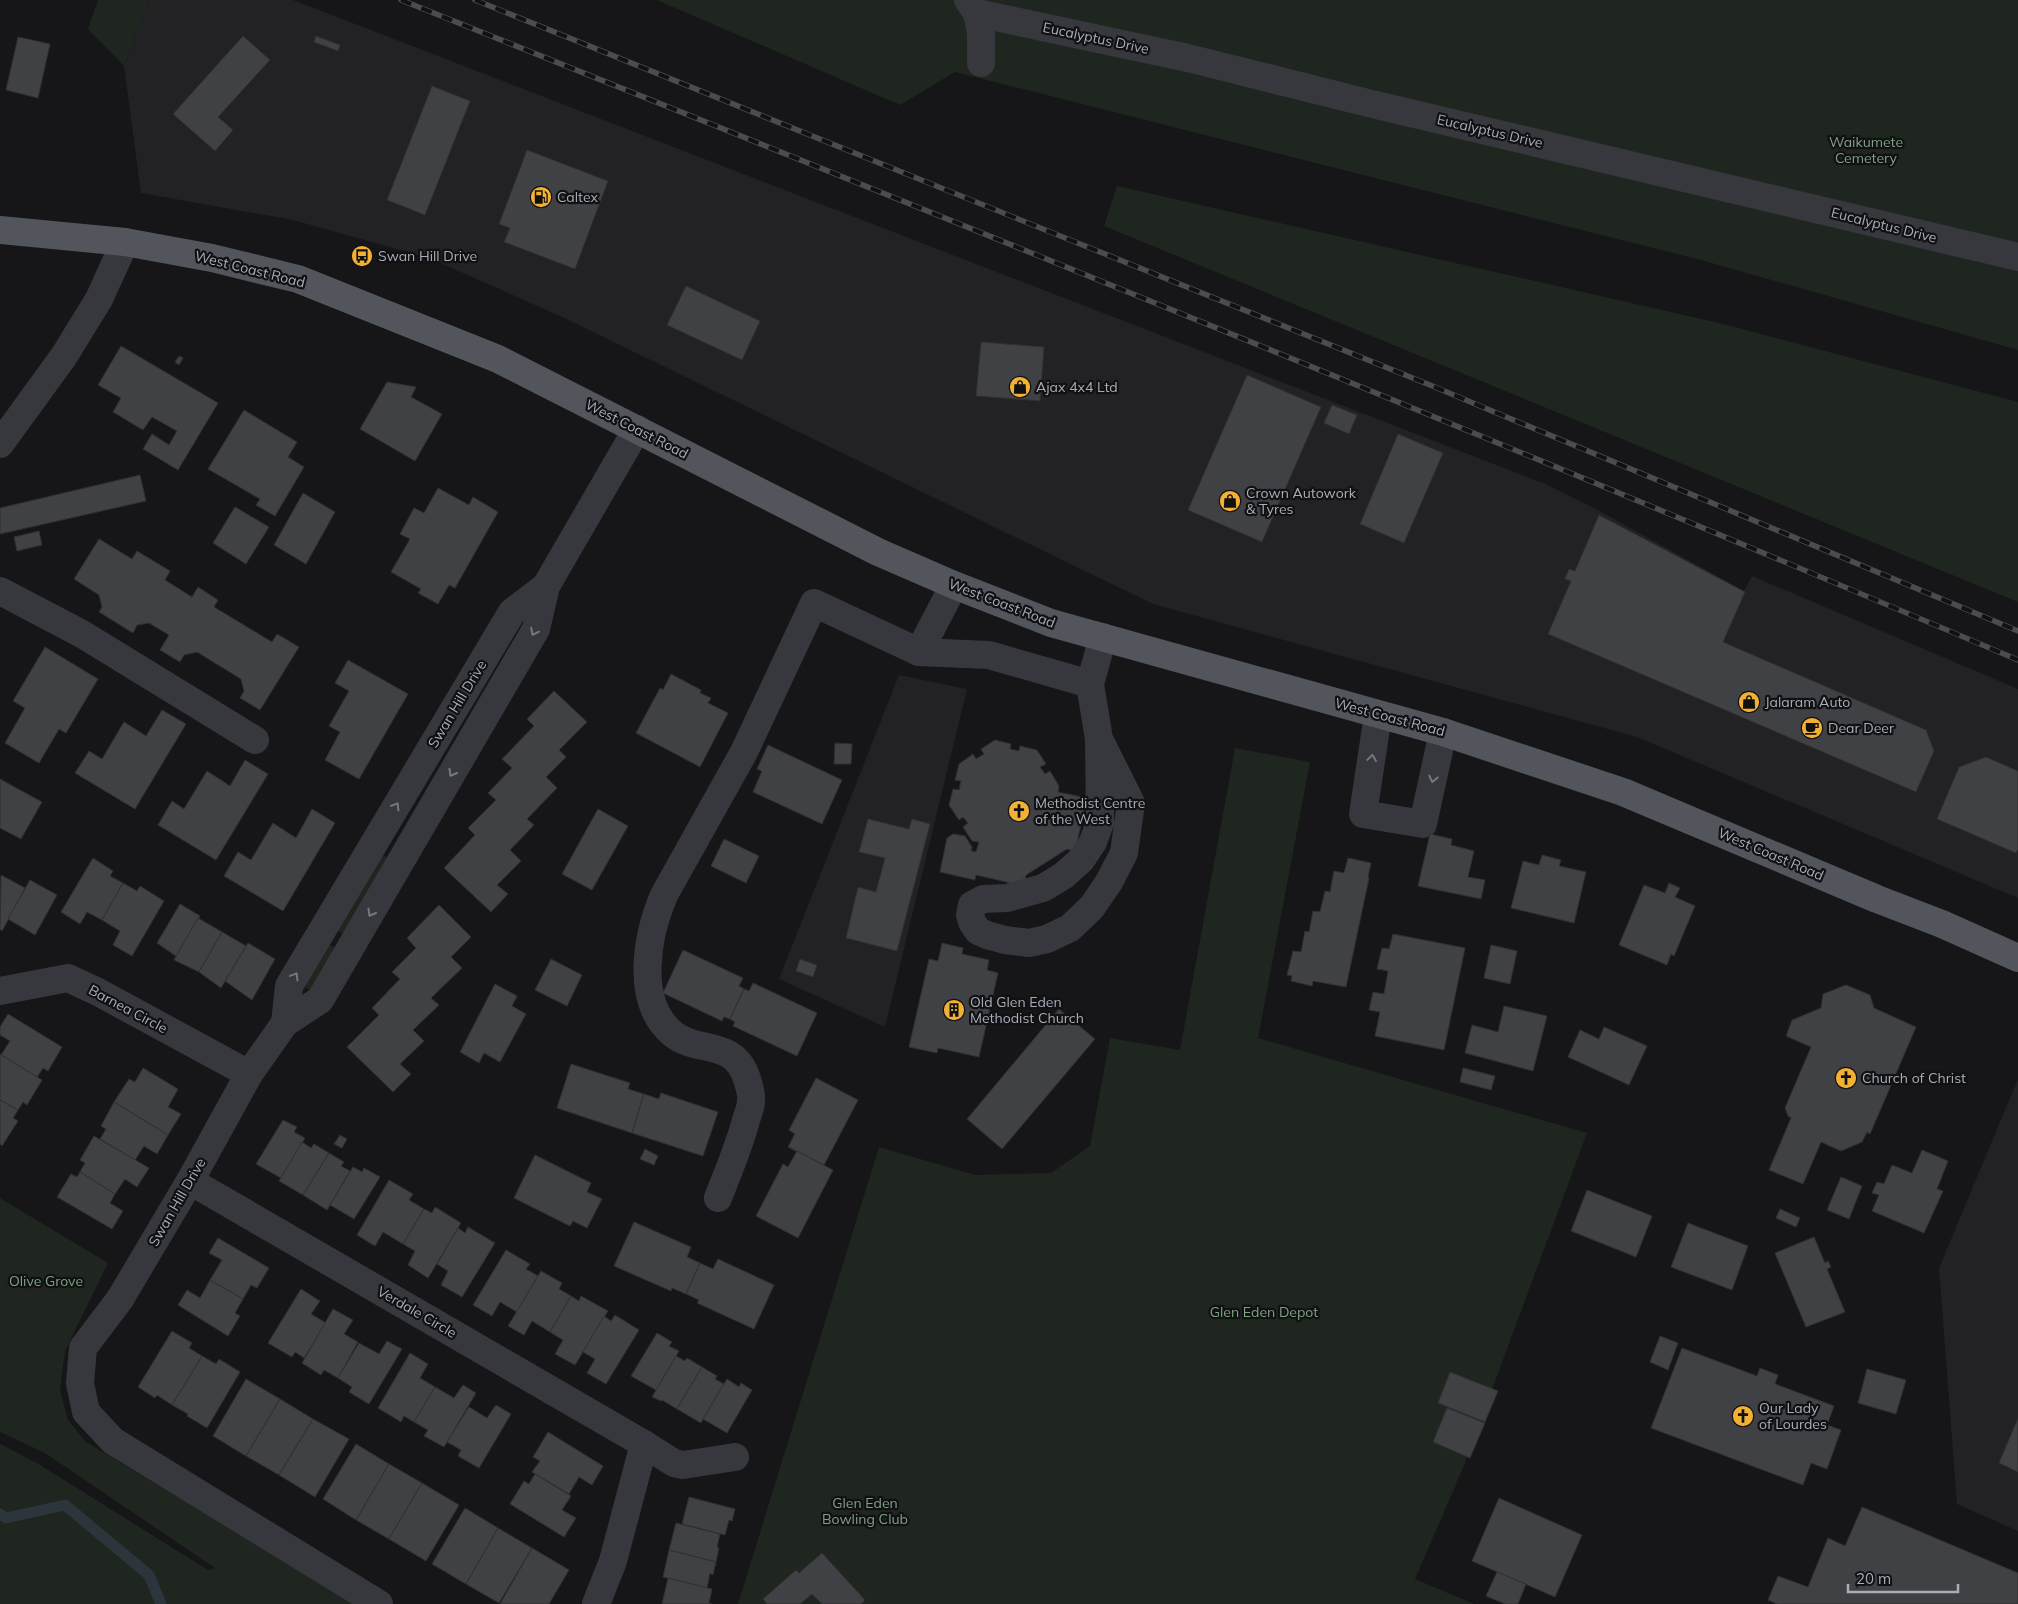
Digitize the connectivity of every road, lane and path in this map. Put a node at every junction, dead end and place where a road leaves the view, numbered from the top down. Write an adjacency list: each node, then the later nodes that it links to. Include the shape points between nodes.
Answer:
1 (973, 6): 2 (street, via 981,34); 5 (street, Eucalyptus Drive)
2 (981, 63)
3 (0, 230): 4 (main road, West Coast Road)
4 (125, 242): 6 (main road, West Coast Road, via 212,258 298,279 498,359); 7 (street, via 99,299)
5 (2018, 257)
6 (638, 429): 8 (main road, West Coast Road, via 878,552); 9 (street, Swan Hill Drive)
7 (0, 444)
8 (954, 585): 11 (main road, West Coast Road, via 1050,623); 12 (street)
9 (546, 586): 18 (street, Swan Hill Drive, one-way to 9, via 512,612); 19 (street, Swan Hill Drive, one-way to 19, via 536,629)
10 (0, 591): 17 (street, via 82,634)
11 (1103, 637): 13 (street); 14 (main road, West Coast Road)
12 (919, 652): 13 (street, via 989,655); 25 (street, via 814,603 744,752 655,916 648,976 652,1004 658,1018 674,1034 692,1043 719,1049 732,1057 743,1068 749,1086 751,1100 741,1140)
13 (1090, 684): 16 (street)
14 (1378, 715): 15 (main road, West Coast Road); 15 (street, one-way to 14, via 1423,824 1363,814)
15 (1444, 732): 20 (main road, West Coast Road, via 1623,792)
16 (1099, 739): 16 (street, via 1131,803 1124,853 1110,882 1092,907 1070,928 1047,939 1029,943 1005,940 978,930 970,915 972,905 983,899 1007,898 1043,888 1082,860 1100,824)
17 (255, 740)
18 (381, 833): 19 (street); 22 (street, Swan Hill Drive, one-way to 18, via 289,986)
19 (409, 848): 22 (street, Swan Hill Drive, one-way to 22, via 320,1000)
20 (2018, 958)
21 (0, 991): 23 (street, Barnea Circle, via 68,978)
22 (285, 1023): 23 (street, Swan Hill Drive)
23 (249, 1074): 24 (street, Swan Hill Drive)
24 (190, 1181): 26 (street, Verdale Circle); 28 (street, Swan Hill Drive, via 120,1299 83,1348 80,1382 86,1412 113,1441)
25 (718, 1198)
26 (644, 1444): 27 (street, Verdale Circle, via 674,1463 683,1465); 29 (street, via 613,1561)
27 (735, 1457)
28 (379, 1604)
29 (596, 1604)

